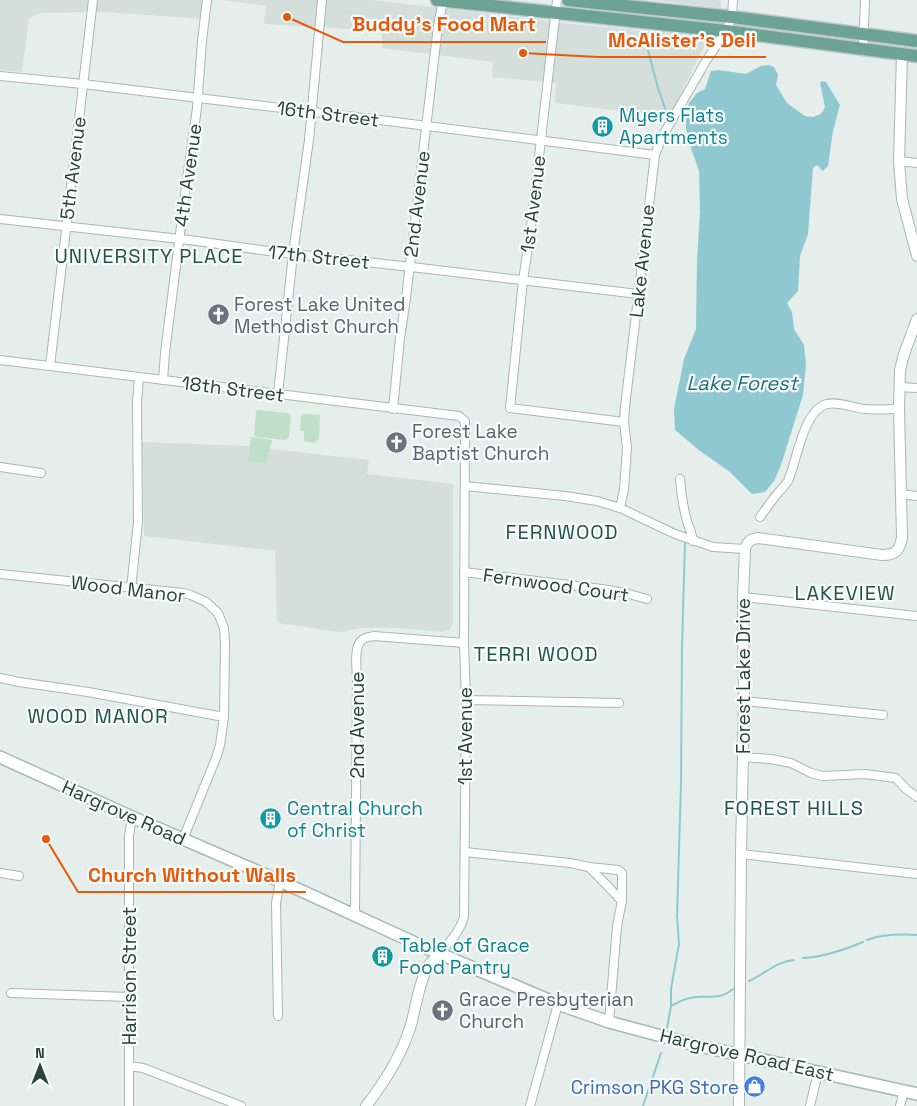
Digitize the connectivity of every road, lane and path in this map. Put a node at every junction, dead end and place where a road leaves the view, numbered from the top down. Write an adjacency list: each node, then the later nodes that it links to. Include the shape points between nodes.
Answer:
1 (93, 0): 20 (street, 5th Avenue)
2 (207, 0): 21 (street, 4th Avenue)
3 (322, 0): 22 (street)
4 (437, 0): 5 (main road)
5 (443, 0): 10 (main road); 23 (street, 2nd Avenue)
6 (557, 0): 10 (street, 1st Avenue)
7 (568, 0): 11 (main road)
8 (732, 0): 11 (street)
9 (865, 0): 13 (street)
10 (555, 13): 12 (main road); 24 (street, 1st Avenue)
11 (732, 17): 12 (street, Lake Avenue); 13 (main road)
12 (726, 31): 16 (main road); 25 (street, Lake Avenue, via 662,137)
13 (864, 35): 14 (main road); 16 (street)
14 (901, 40): 15 (main road); 17 (main road)
15 (917, 42)
16 (863, 49): 17 (main road)
17 (902, 54): 18 (main road); 26 (street)
18 (917, 56)
19 (0, 76): 20 (street, 16th Street)
20 (83, 84): 21 (street, 16th Street); 29 (street, 5th Avenue)
21 (198, 98): 22 (street, 16th Street); 30 (street, 4th Avenue)
22 (311, 112): 23 (street, 16th Street); 31 (street)
23 (427, 126): 24 (street, 16th Street); 33 (street, 2nd Avenue)
24 (541, 140): 25 (street, 16th Street); 34 (street, 1st Avenue)
25 (655, 155): 35 (street, Lake Avenue)
26 (899, 161): 27 (street); 32 (street, via 902,199)
27 (917, 163)
28 (0, 219): 29 (street, 17th Street)
29 (66, 226): 30 (street, 17th Street); 38 (street, 5th Avenue)
30 (179, 240): 31 (street, 17th Street); 40 (street, 4th Avenue)
31 (293, 254): 33 (street, 17th Street); 43 (street)
32 (917, 256)
33 (410, 267): 34 (street, 17th Street); 44 (street, 2nd Avenue)
34 (523, 280): 35 (street, 17th Street); 47 (street, 1st Avenue, via 510,408)
35 (638, 294): 47 (street, Lake Avenue)
36 (917, 320): 41 (street, via 904,354)
37 (0, 360): 38 (street, 18th Street)
38 (50, 366): 39 (street, 18th Street)
39 (139, 378): 40 (street, 18th Street); 60 (street, via 138,522)
40 (163, 380): 43 (street, 18th Street)
41 (899, 387): 42 (street); 45 (street)
42 (917, 388)
43 (278, 394): 44 (street, 18th Street)
44 (393, 408): 46 (street, 18th Street, via 459,416)
45 (899, 408): 52 (street); 55 (street, via 866,409 834,404 819,408 802,435 788,480)
46 (465, 421): 51 (street, 1st Avenue)
47 (624, 422): 54 (street, Lake Avenue, via 627,448)
48 (0, 467): 49 (street)
49 (41, 473)
50 (680, 479): 56 (street)
51 (465, 486): 54 (street, via 588,499); 58 (street, 1st Avenue)
52 (900, 494): 53 (street); 57 (street, via 902,536 900,546 889,555 758,538 750,540)
53 (917, 496)
54 (620, 508): 56 (street)
55 (760, 517)
56 (693, 540): 57 (street, via 713,547)
57 (745, 549): 61 (street, Forest Lake Drive)
58 (464, 572): 62 (street, Fernwood Court, via 602,589); 64 (street, 1st Avenue)
59 (0, 574): 60 (street, Wood Manor)
60 (131, 588): 70 (street, Wood Manor, via 192,595 218,613 225,635)
61 (743, 598): 63 (street); 67 (street, Forest Lake Drive)
62 (648, 599)
63 (917, 616)
64 (464, 643): 66 (street, 1st Avenue); 84 (street, 2nd Avenue, via 374,636 358,644)
65 (0, 678): 70 (street)
66 (466, 700): 68 (street); 76 (street, 1st Avenue)
67 (744, 701): 69 (street); 72 (street, Forest Lake Drive)
68 (619, 704)
69 (883, 715)
70 (224, 717): 75 (street, Wood Manor, via 216,758)
71 (0, 757): 74 (main road, Hargrove Road)
72 (742, 757): 73 (street, via 791,763 824,776 865,774 896,778); 77 (street, Forest Lake Drive)
73 (917, 797)
74 (132, 817): 75 (main road, Hargrove Road); 87 (street, Harrison Street, via 129,836)
75 (183, 839): 82 (main road, Hargrove Road)
76 (465, 852): 78 (street, via 570,862); 85 (street, 1st Avenue, via 464,917 457,933)
77 (741, 854): 80 (street); 91 (street, Forest Lake Drive)
78 (589, 867): 83 (street); 83 (street, via 622,873)
79 (0, 874): 81 (street)
80 (917, 874)
81 (19, 876)
82 (280, 881): 84 (main road, Hargrove Road); 89 (street, via 276,903)
83 (622, 901): 90 (street)
84 (355, 915): 85 (main road, Hargrove Road)
85 (440, 953): 88 (main road, Hargrove Road East); 98 (street, via 428,966 422,980 410,1029 394,1064)
86 (11, 994): 87 (street)
87 (129, 997): 92 (street, Harrison Street)
88 (558, 1004): 90 (main road, Hargrove Road East); 99 (street)
89 (278, 1016)
90 (609, 1022): 91 (main road, Hargrove Road East)
91 (739, 1054): 93 (main road, Hargrove Road East); 100 (street, Forest Lake Drive)
92 (129, 1066): 96 (street, Harrison Street); 97 (street, via 143,1068)
93 (818, 1072): 94 (main road, Hargrove Road East); 101 (street)
94 (904, 1092): 95 (main road, Hargrove Road East); 102 (street)
95 (917, 1094)
96 (129, 1106)
97 (241, 1106)
98 (366, 1106)
99 (530, 1106)
100 (739, 1106)
101 (810, 1106)
102 (900, 1106)

